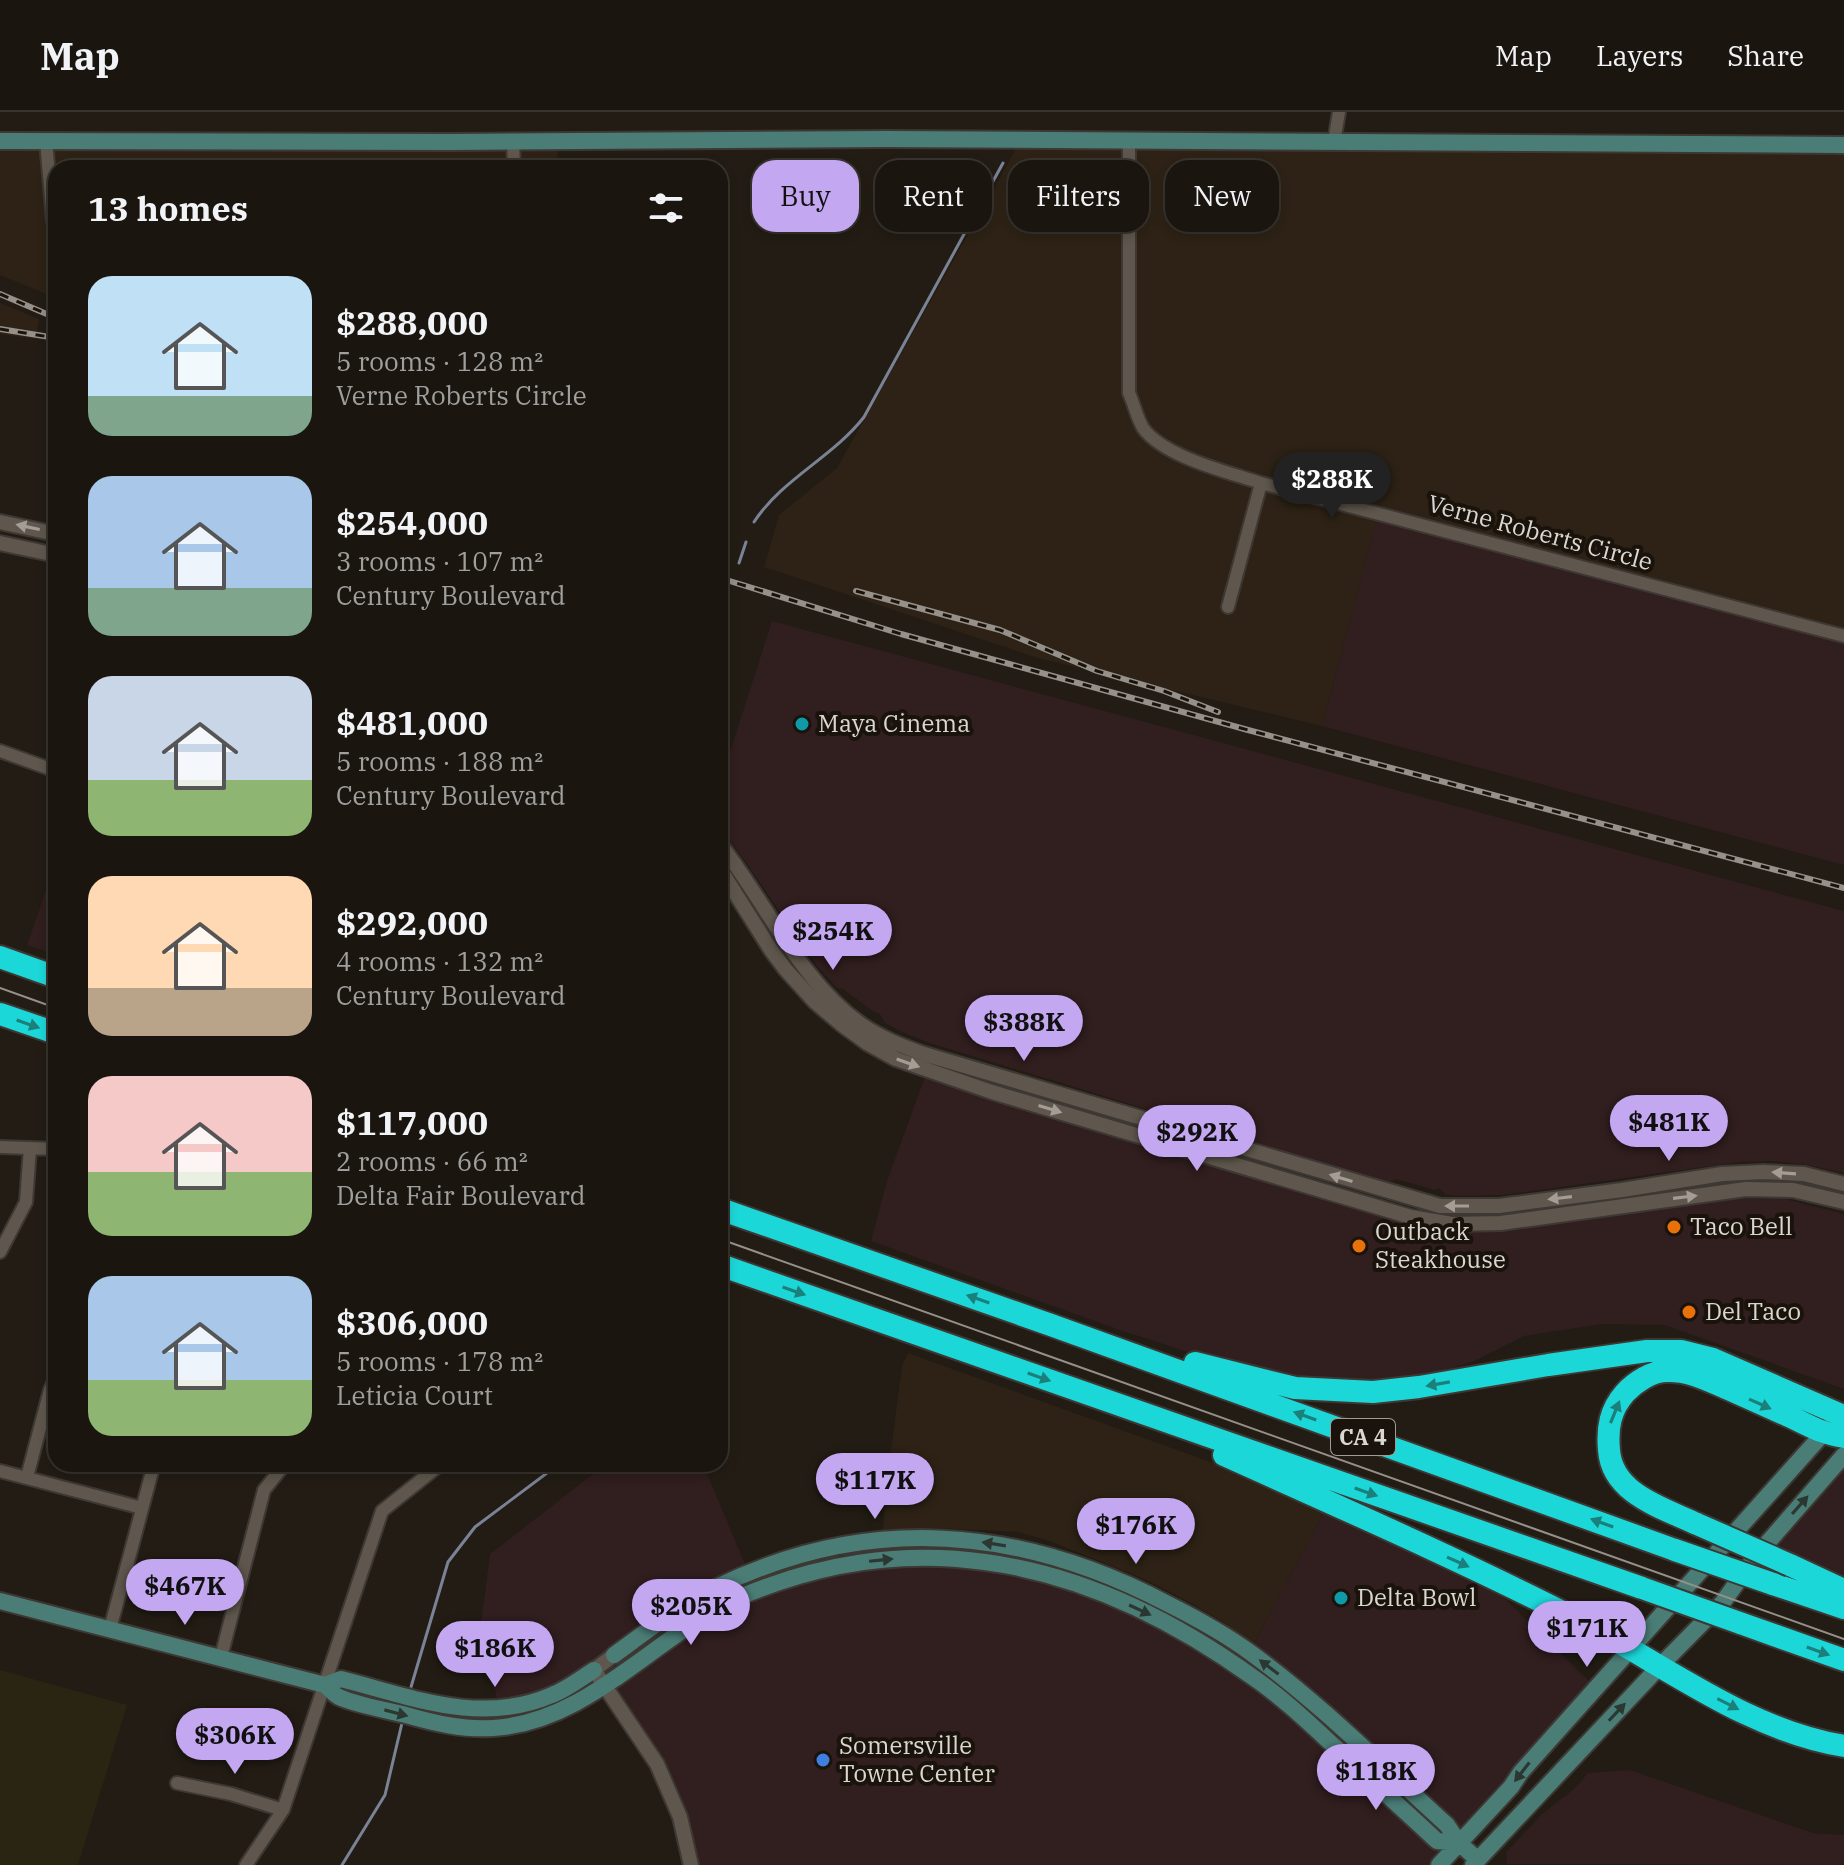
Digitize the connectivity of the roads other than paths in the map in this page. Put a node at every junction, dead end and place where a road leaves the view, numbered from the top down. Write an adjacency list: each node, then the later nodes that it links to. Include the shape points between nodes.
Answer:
1 (1339, 112): 6 (street)
2 (1129, 140): 5 (main road); 6 (main road); 10 (street, Verne Roberts Circle, via 1129,393 1144,428 1168,449)
3 (0, 141): 4 (main road)
4 (46, 141): 5 (main road); 9 (street)
5 (513, 141): 8 (street)
6 (1334, 142): 7 (main road)
7 (1844, 145)
8 (514, 160)
9 (48, 164)
10 (1261, 483): 15 (street); 16 (street, Verne Roberts Circle)
11 (0, 522): 12 (street, one-way to 11)
12 (48, 532)
13 (0, 543): 14 (street)
14 (48, 553)
15 (1228, 607)
16 (1844, 636)
17 (0, 751): 18 (street)
18 (48, 768)
19 (728, 856): 28 (street, one-way to 19, via 1804,1174 1722,1174 1499,1206 1440,1206 893,1042 859,1023 813,979)
20 (728, 882): 29 (street, one-way to 29, via 771,950 815,1002 896,1059 1400,1214 1452,1224 1501,1223 1746,1189 1793,1190)
21 (0, 957): 22 (highway)
22 (48, 974)
23 (0, 1014): 24 (highway, one-way to 24)
24 (48, 1030)
25 (0, 1147): 26 (street)
26 (30, 1148): 27 (street); 31 (street, via 26,1202)
27 (48, 1149)
28 (1844, 1184)
29 (1844, 1202)
30 (728, 1212): 33 (highway, CA 4, one-way to 30)
31 (0, 1252)
32 (728, 1268): 34 (highway, CA 4, one-way to 34)
33 (1051, 1325): 36 (highway, one-way to 33, via 1713,1359 1681,1351 1647,1351 1373,1392 1295,1388); 46 (highway, CA 4, one-way to 33, bridge)
34 (1081, 1392): 48 (highway, one-way to 48, via 1511,1586); 51 (highway, CA 4, one-way to 51, bridge)
35 (48, 1398): 42 (street)
36 (1839, 1423): 44 (highway, one-way to 36, bridge, via 1636,1496 1618,1478 1608,1436 1618,1401 1631,1386 1664,1371 1697,1376 1794,1419); 48 (main road)
37 (1844, 1455): 52 (main road, one-way to 37, via 1723,1602)
38 (0, 1471): 42 (street)
39 (152, 1472): 43 (street)
40 (279, 1472): 50 (street, via 264,1490)
41 (431, 1472): 54 (street, via 382,1511)
42 (27, 1477): 43 (street)
43 (142, 1508): 47 (street)
44 (1844, 1590)
45 (0, 1601): 47 (main road)
46 (1844, 1608)
47 (110, 1629): 50 (main road)
48 (1630, 1649): 52 (highway); 61 (main road, one-way to 61)
49 (614, 1655): 53 (street); 56 (main road, one-way to 49, via 1243,1647 1152,1595 1052,1556 965,1540 863,1542 779,1562 703,1594)
50 (221, 1657): 54 (main road)
51 (1844, 1660)
52 (1660, 1666): 58 (highway, one-way to 58, via 1771,1726); 62 (main road, one-way to 52)
53 (594, 1670): 54 (main road, via 544,1698 487,1710 445,1706 341,1679); 55 (street)
54 (325, 1685): 55 (main road, one-way to 55, via 337,1697 455,1727 490,1729 551,1715); 60 (street)
55 (604, 1685): 57 (main road, one-way to 57, via 697,1620 766,1586 859,1562 939,1557 1037,1572 1126,1604 1244,1671); 64 (street, via 655,1759 680,1817)
56 (1329, 1717): 57 (main road); 61 (main road, via 1447,1825)
57 (1317, 1731): 61 (main road, via 1437,1841)
58 (1844, 1746)
59 (177, 1783): 60 (street)
60 (283, 1810): 63 (street)
61 (1459, 1843): 62 (main road); 65 (main road)
62 (1478, 1863)
63 (246, 1865)
64 (691, 1865)
65 (1439, 1865)

